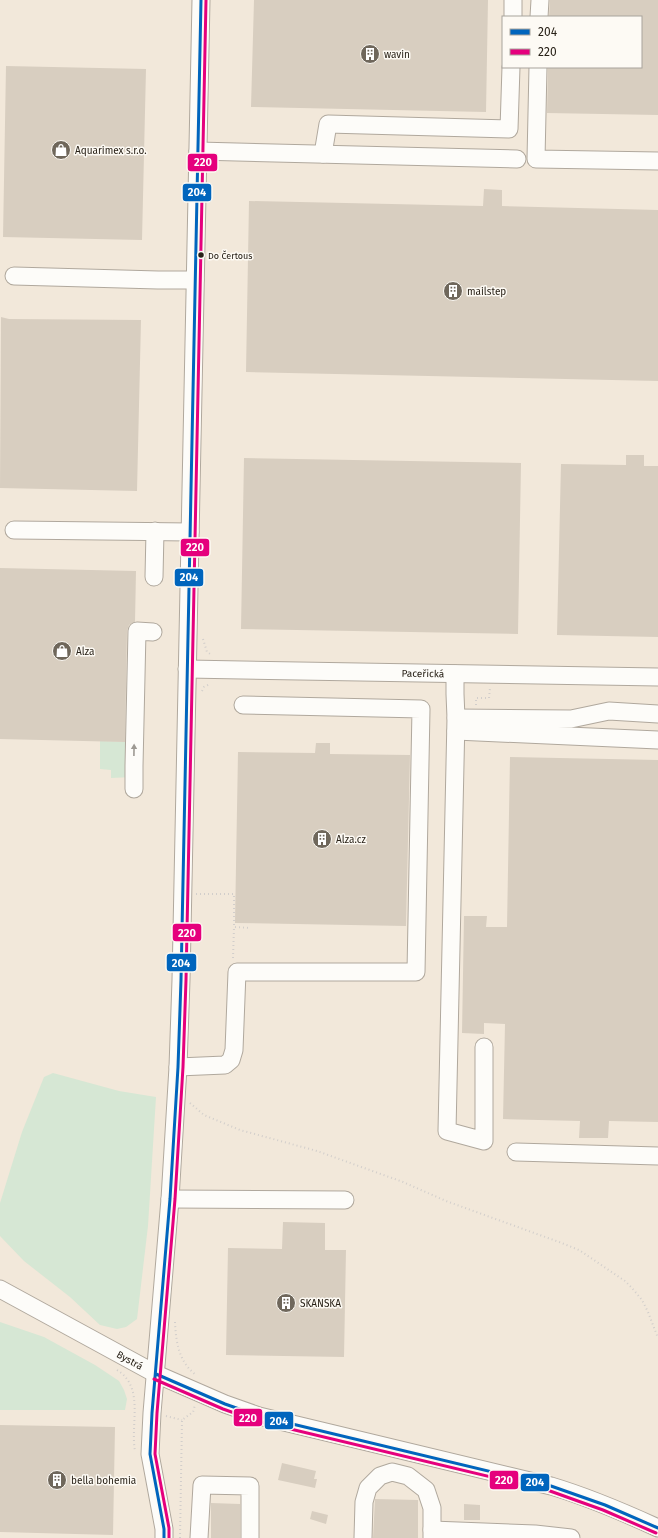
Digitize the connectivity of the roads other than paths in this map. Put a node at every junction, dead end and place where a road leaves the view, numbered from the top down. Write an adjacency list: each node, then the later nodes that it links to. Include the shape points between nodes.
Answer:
1 (201, 0): 8 (street)
2 (513, 0): 4 (street)
3 (540, 0): 5 (street)
4 (513, 16)
5 (540, 16)
6 (511, 68): 9 (street, via 509,129 328,124)
7 (538, 68): 11 (street, via 536,159)
8 (198, 151): 9 (street); 13 (street)
9 (323, 154): 10 (street)
10 (517, 158)
11 (658, 161)
12 (14, 276): 13 (street)
13 (195, 280): 16 (street)
14 (14, 530): 15 (street)
15 (155, 531): 16 (street); 17 (street)
16 (190, 532): 19 (street)
17 (154, 577)
18 (153, 632): 26 (street, one-way to 18, via 137,631)
19 (187, 669): 20 (street, Paceřická); 28 (street)
20 (455, 674): 21 (street, Paceřická); 24 (street)
21 (658, 677)
22 (244, 705): 28 (street, via 421,709 416,972 237,972 234,1050 231,1060 225,1065)
23 (658, 714): 24 (street, via 609,711 571,719)
24 (456, 724): 25 (street); 27 (street, via 447,1131 484,1141)
25 (658, 740)
26 (134, 789)
27 (484, 1047)
28 (178, 1067): 31 (street)
29 (516, 1152): 30 (street)
30 (658, 1156)
31 (170, 1199): 32 (street); 34 (street)
32 (345, 1200)
33 (0, 1289): 34 (street, Bystrá)
34 (156, 1374): 35 (street, Bystrá, via 259,1416 551,1486 617,1509); 37 (street, via 150,1454)
35 (655, 1531)
36 (432, 1534): 40 (street, via 432,1508 426,1490 408,1476 392,1472 380,1476 368,1488 364,1502); 41 (street, via 535,1534)
37 (164, 1538)
38 (199, 1538): 39 (street, via 202,1486 250,1486)
39 (250, 1538)
40 (363, 1538)
41 (571, 1538)

